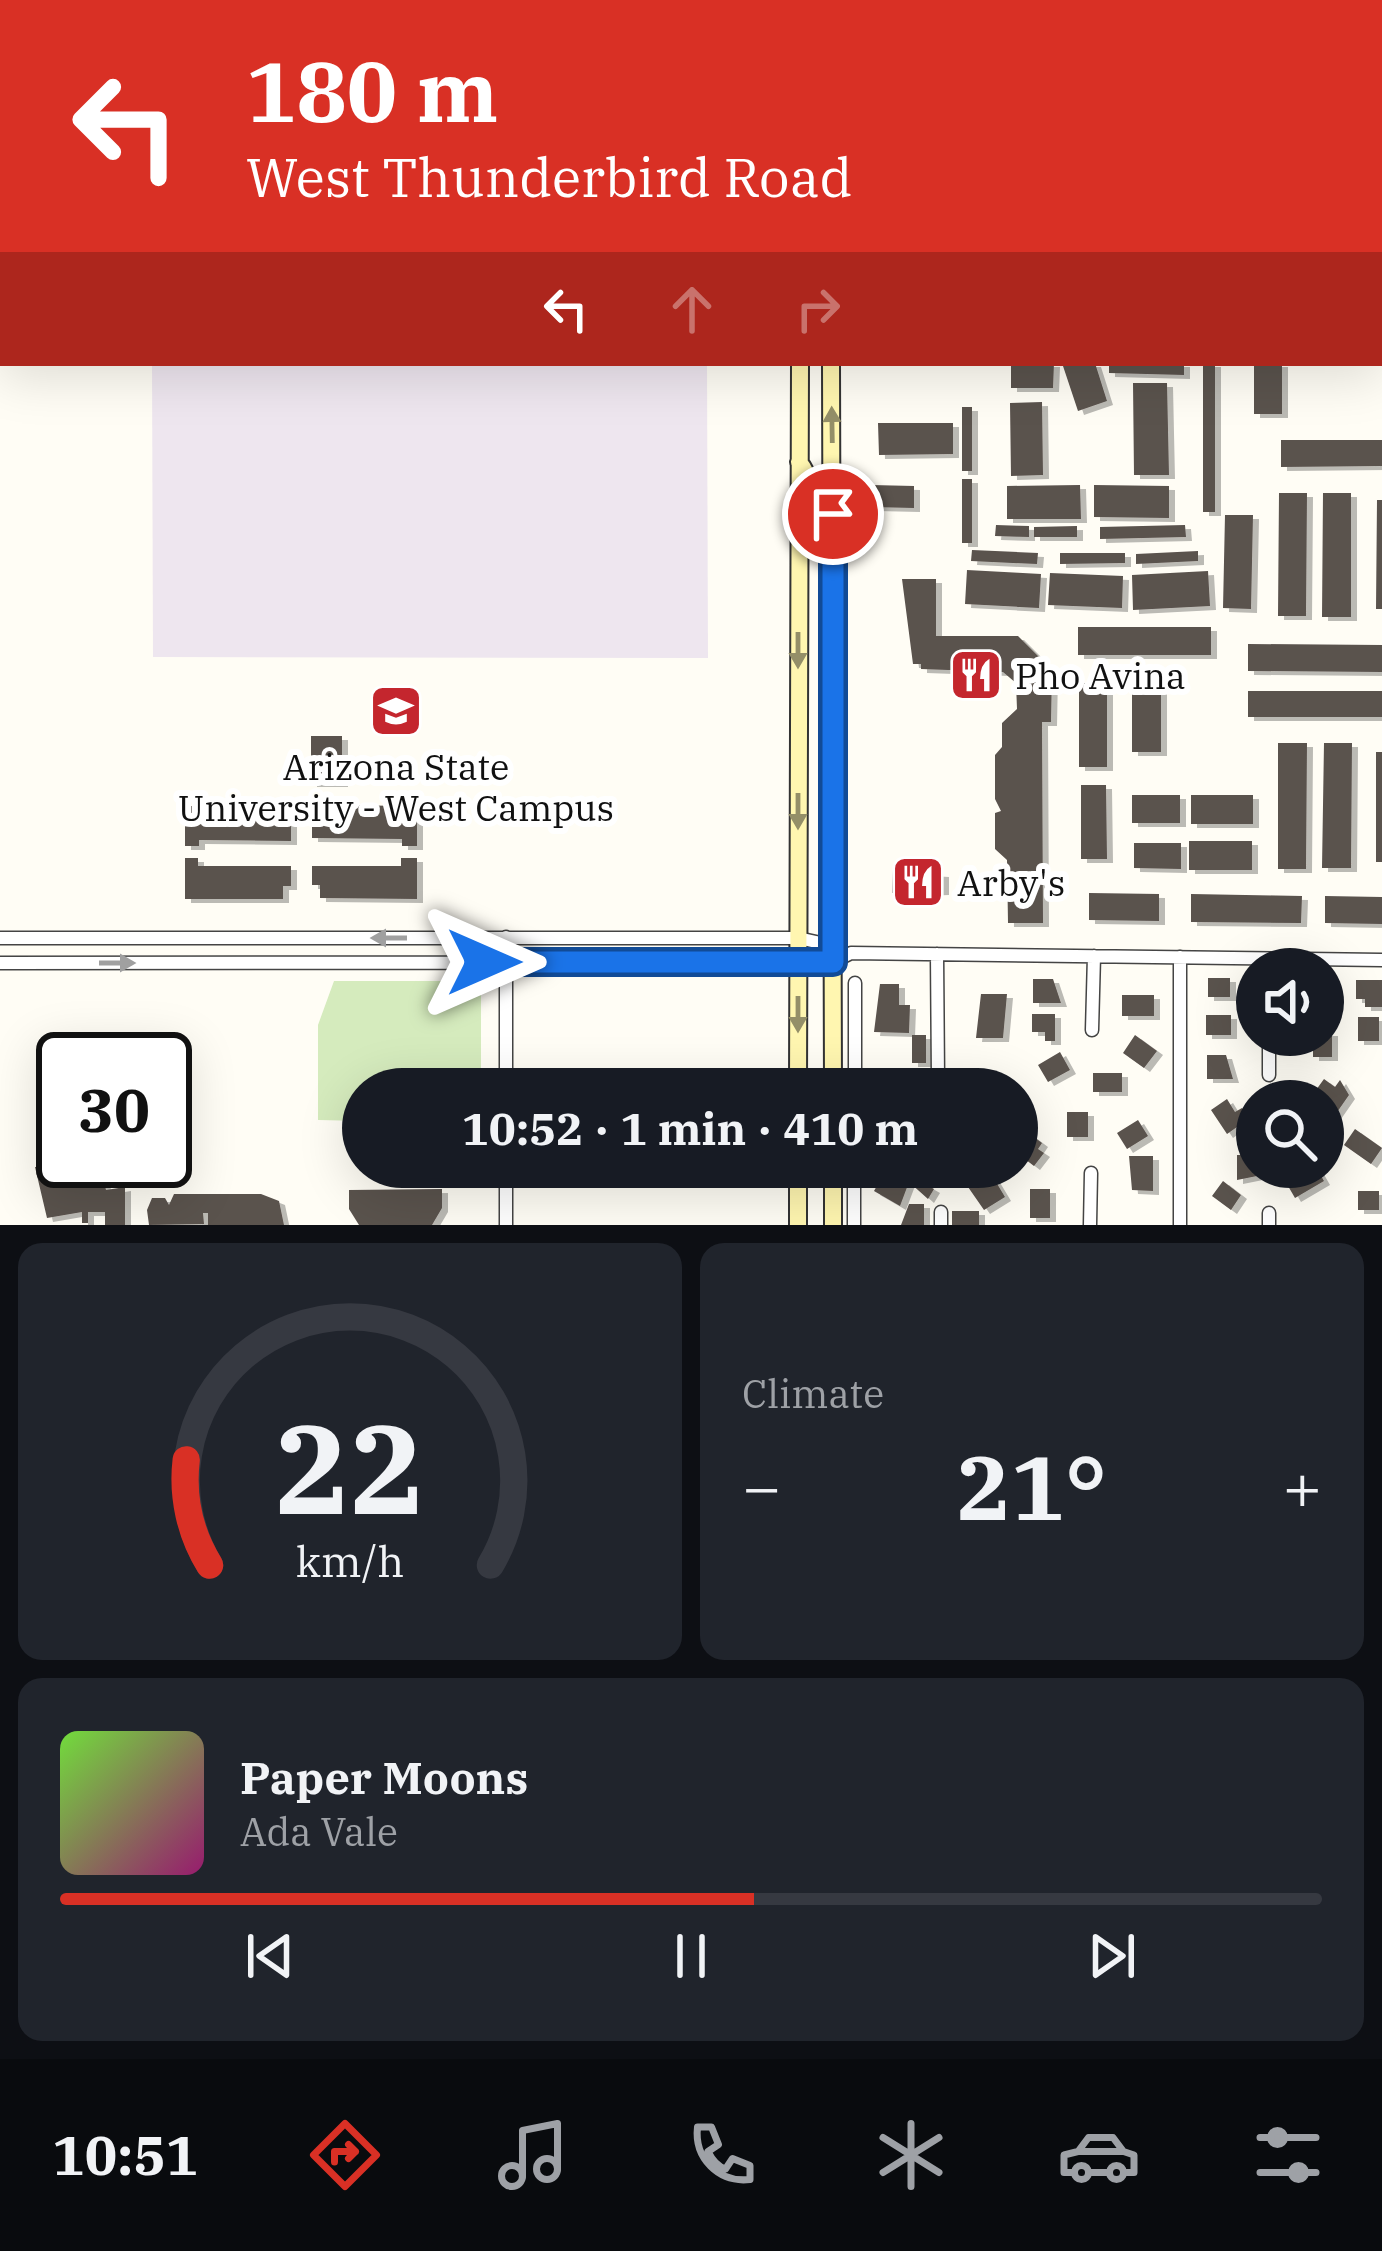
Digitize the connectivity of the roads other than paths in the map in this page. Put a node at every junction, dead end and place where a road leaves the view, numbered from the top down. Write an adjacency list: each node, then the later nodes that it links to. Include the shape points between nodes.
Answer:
1 (800, 366): 3 (main road)
2 (831, 366): 4 (main road, one-way to 2)
3 (799, 462): 4 (main road, via 813,478 815,538); 6 (main road, one-way to 6)
4 (834, 556): 5 (main road)
5 (833, 694): 6 (main road); 10 (main road)
6 (798, 695): 9 (main road, one-way to 9)
7 (506, 937): 8 (street, one-way to 8); 9 (street); 17 (street)
8 (0, 938)
9 (798, 938): 10 (street); 18 (main road)
10 (833, 953): 11 (street); 18 (street); 25 (main road)
11 (937, 954): 12 (street); 27 (street)
12 (1094, 956): 13 (street); 21 (street)
13 (1180, 957): 15 (street); 39 (street)
14 (1382, 960): 16 (street)
15 (1236, 961)
16 (1344, 961)
17 (506, 962): 18 (street); 19 (street, one-way to 17); 23 (street)
18 (798, 962): 24 (main road, one-way to 24)
19 (0, 963)
20 (855, 983): 26 (street)
21 (1092, 1030)
22 (1269, 1056): 28 (street)
23 (506, 1068)
24 (798, 1068)
25 (833, 1068)
26 (855, 1068)
27 (938, 1068)
28 (1269, 1075)
29 (1090, 1173): 38 (street)
30 (506, 1188): 34 (street)
31 (798, 1188): 35 (main road)
32 (833, 1188): 36 (main road)
33 (854, 1188): 37 (street)
34 (506, 1225)
35 (798, 1225)
36 (833, 1225)
37 (854, 1225)
38 (1090, 1225)
39 (1180, 1225)

